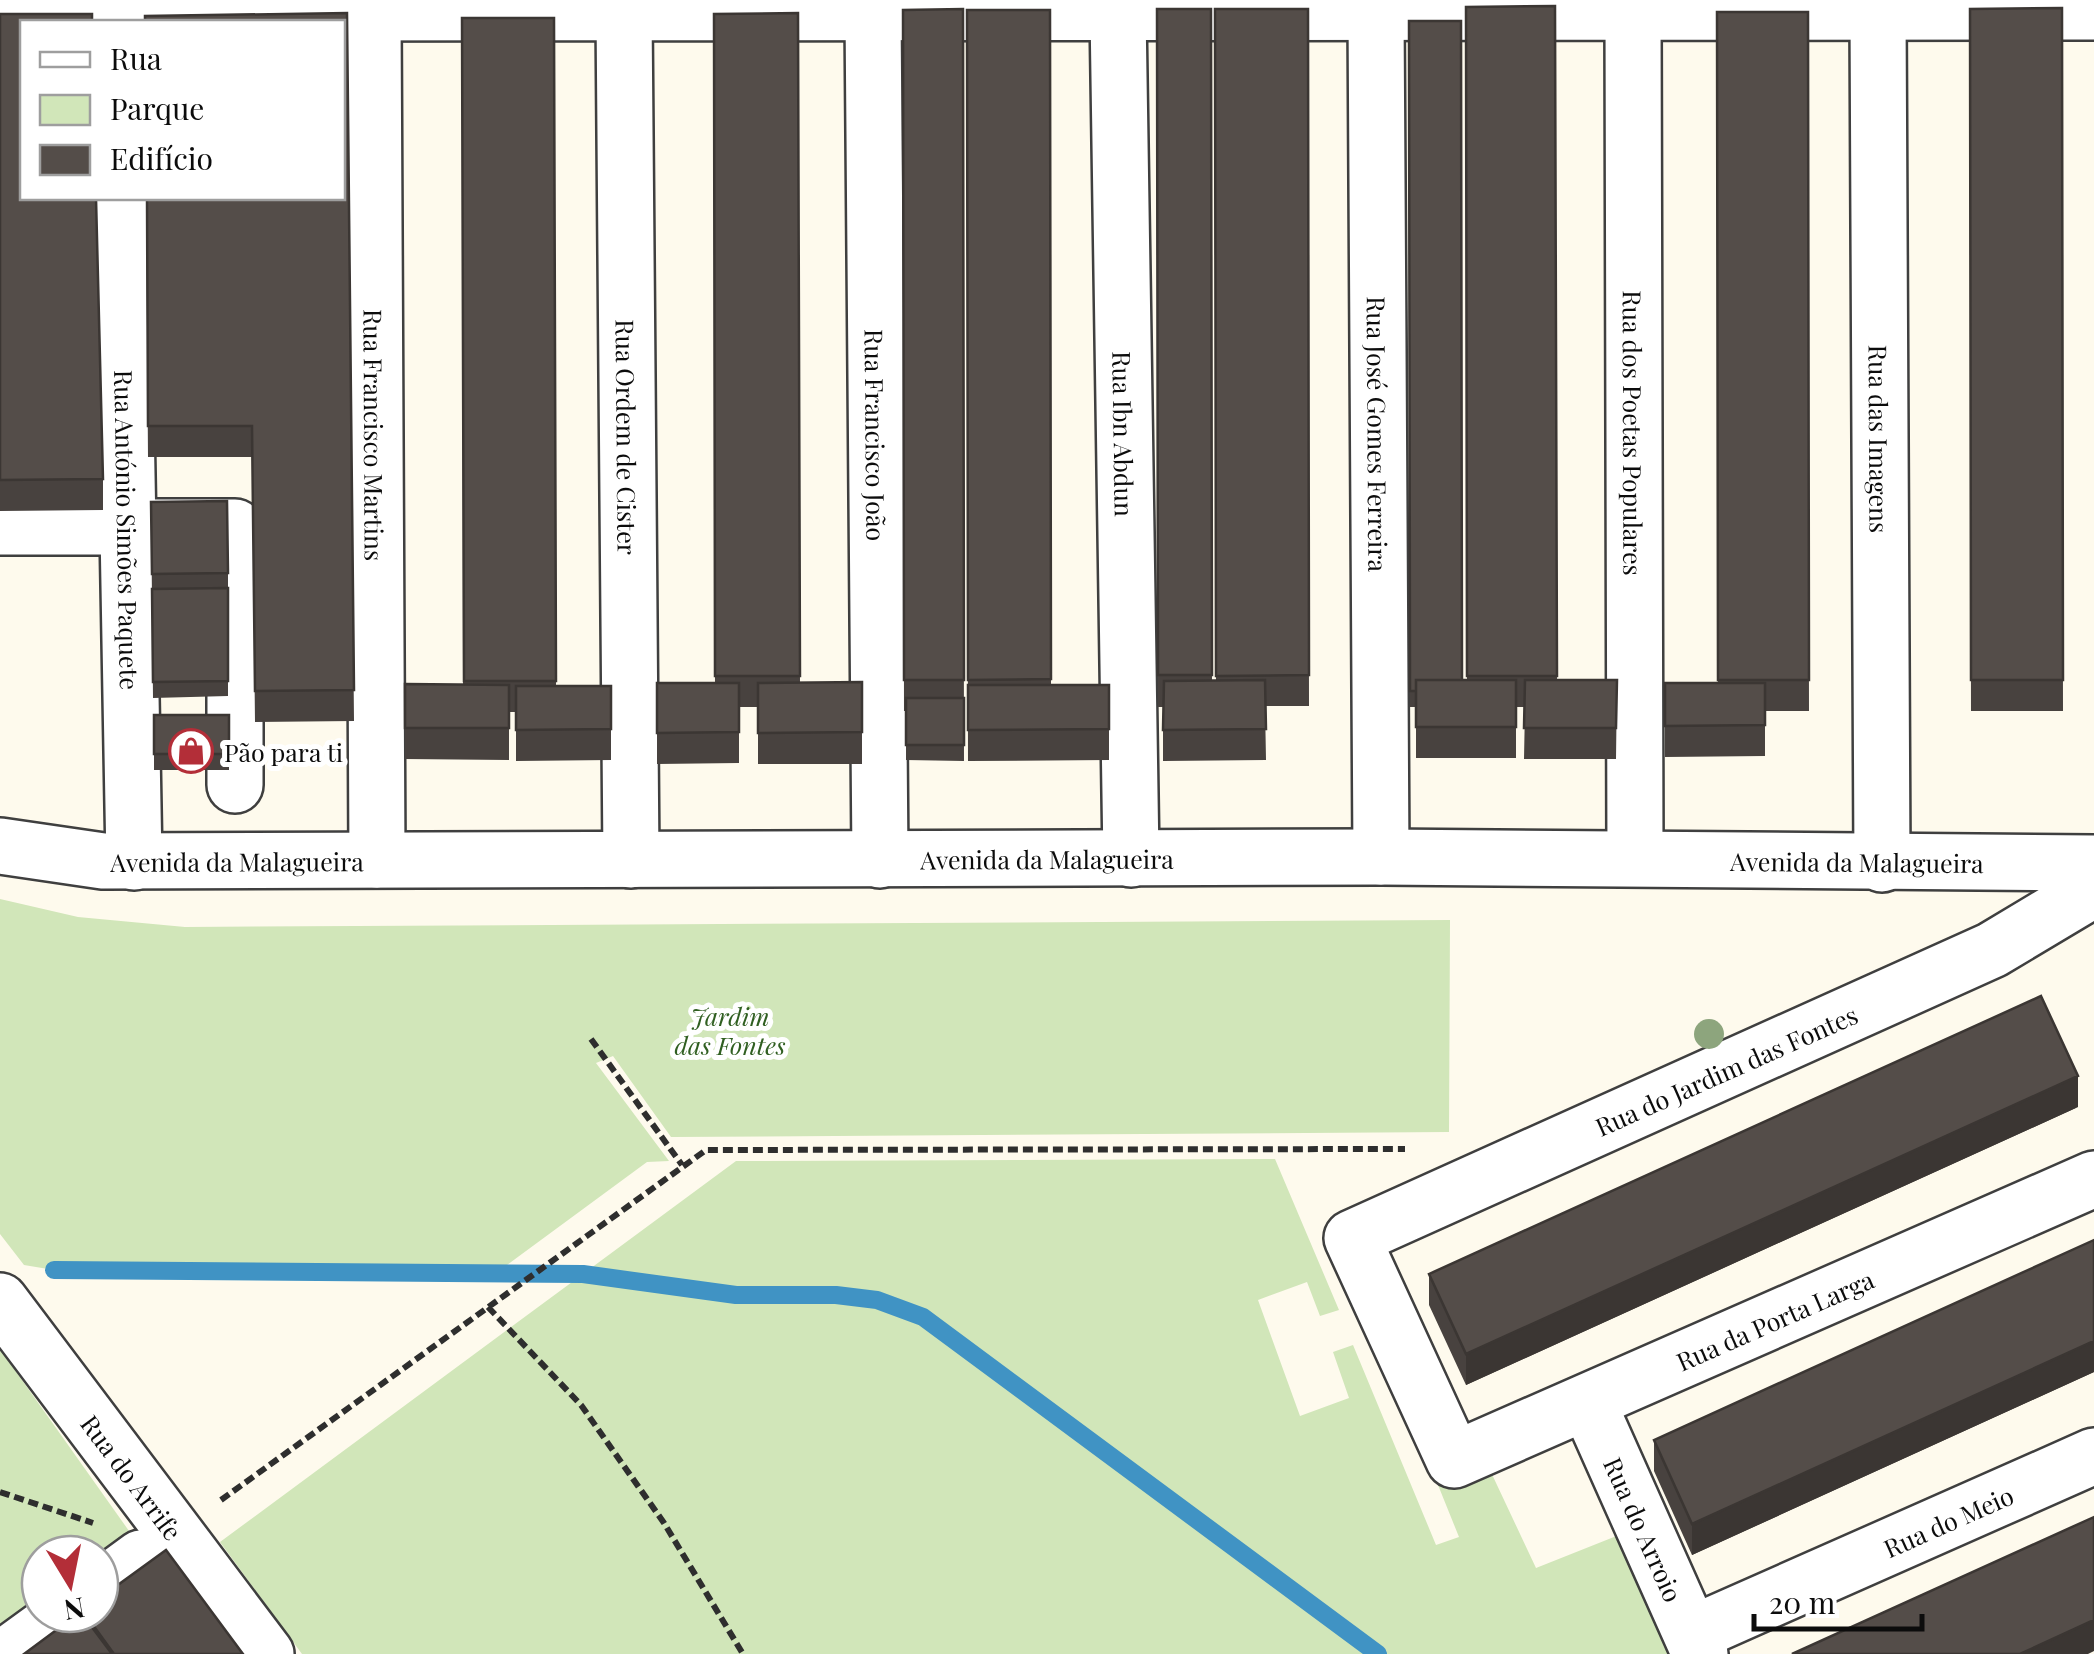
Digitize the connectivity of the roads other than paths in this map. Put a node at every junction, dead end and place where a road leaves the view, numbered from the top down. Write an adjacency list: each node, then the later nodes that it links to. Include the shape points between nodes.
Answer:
1 (1633, 11): 4 (street); 5 (street); 17 (street, Rua dos Poetas Populares)
2 (624, 12): 7 (street); 8 (street); 20 (street, Rua Ordem de Cister)
3 (1118, 12): 4 (street); 8 (street); 18 (street, Rua Ibn Abdun)
4 (1376, 12): 16 (street, Rua José Gomes Ferreira)
5 (1878, 12): 6 (street); 24 (street, Rua das Imagens)
6 (2094, 12)
7 (373, 13): 10 (street); 19 (street, Rua Francisco Martins)
8 (873, 13): 21 (street, Rua Francisco João)
9 (0, 14): 10 (street)
10 (119, 18)
11 (122, 200): 13 (street, Rua António Simões Paquete)
12 (0, 527): 13 (street)
13 (128, 527): 14 (street, via 235,527); 22 (street, Rua António Simões Paquete)
14 (235, 785)
15 (0, 846): 22 (street, Avenida da Malagueira)
16 (1380, 857): 17 (street, Avenida da Malagueira); 18 (street, Avenida da Malagueira)
17 (1635, 858): 24 (street, Avenida da Malagueira)
18 (1132, 859): 21 (street, Avenida da Malagueira)
19 (377, 860): 20 (street, Avenida da Malagueira); 22 (street, Avenida da Malagueira)
20 (632, 860): 21 (street, Avenida da Malagueira)
21 (880, 860)
22 (134, 862)
23 (2094, 863): 24 (street, Avenida da Malagueira)
24 (1882, 864)
25 (2094, 889): 30 (street, Rua do Jardim das Fontes, via 1992,950 1352,1238)
26 (2094, 1179): 28 (street, Rua da Porta Larga)
27 (0, 1301): 34 (street, Rua do Arrife)
28 (1588, 1403): 30 (street, Rua da Porta Larga); 32 (street, Rua do Arroio)
29 (2094, 1456): 32 (street, Rua do Meio)
30 (1454, 1460)
31 (36, 1634): 33 (street)
32 (1696, 1644)
33 (9, 1654)
34 (266, 1654)

